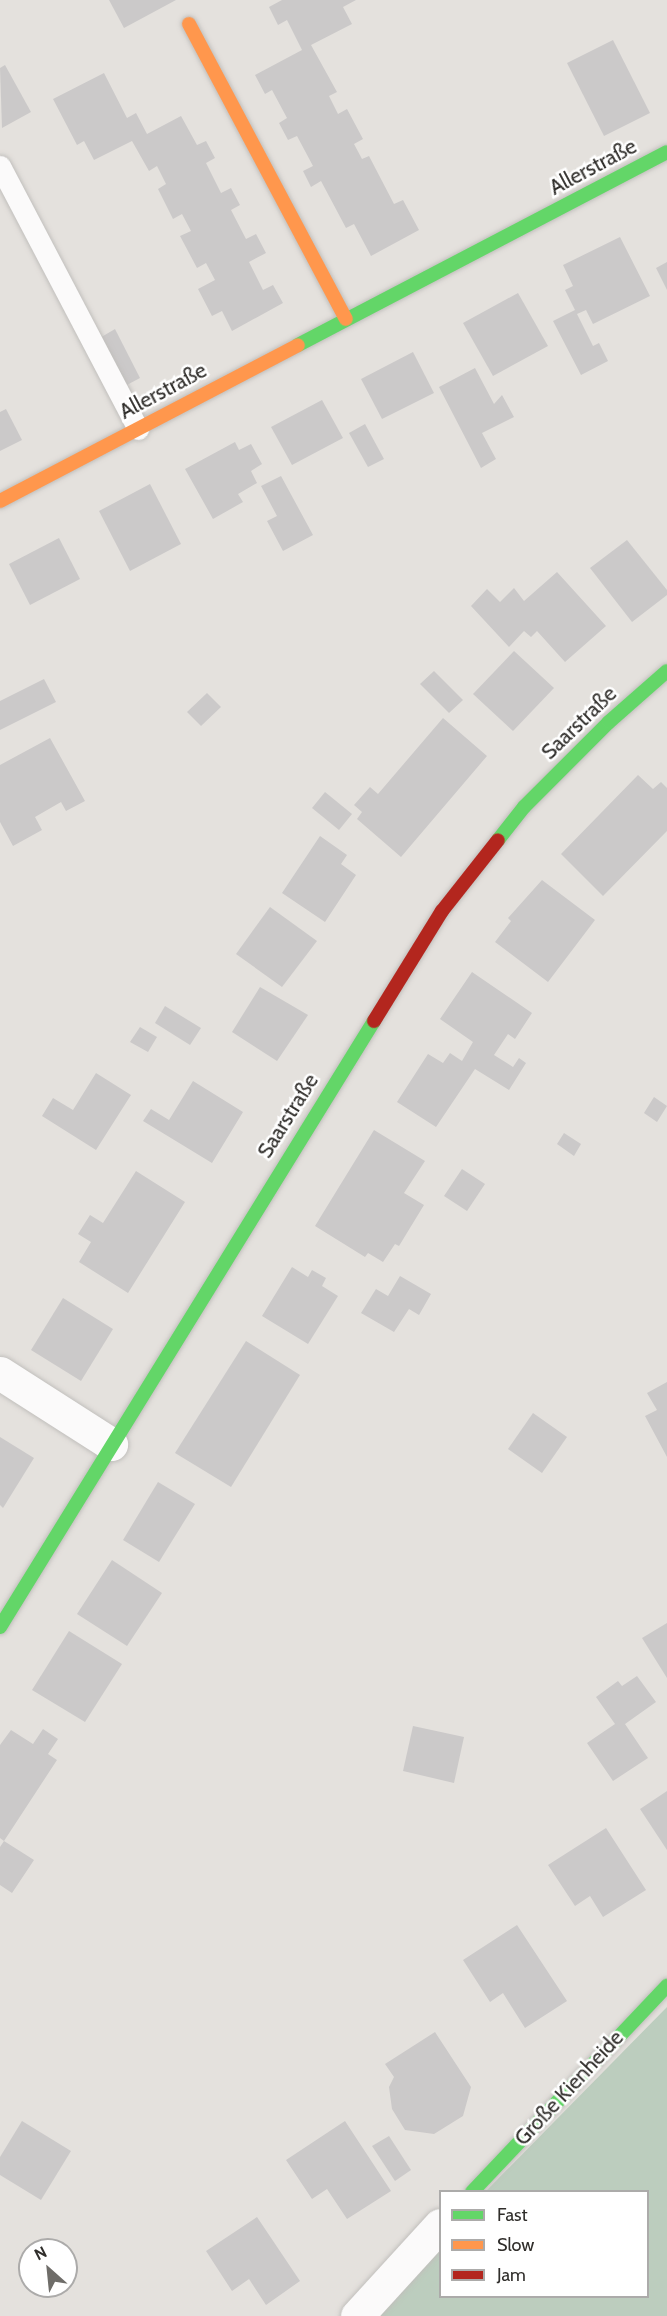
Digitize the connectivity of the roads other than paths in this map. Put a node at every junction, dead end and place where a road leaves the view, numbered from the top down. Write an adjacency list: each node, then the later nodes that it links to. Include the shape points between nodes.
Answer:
1 (189, 24): 4 (street)
2 (667, 152): 4 (street, Allerstraße)
3 (0, 166): 5 (lane)
4 (346, 319): 5 (street, Allerstraße)
5 (138, 429): 6 (street, Allerstraße)
6 (0, 501)
7 (667, 671): 9 (street, Saarstraße, via 609,722 524,807 442,911)
8 (0, 1373): 9 (street)
9 (111, 1444): 10 (street, Saarstraße)
10 (0, 1627)
11 (667, 1986): 12 (street, Große Kienheide)
12 (474, 2190)
13 (439, 2228): 14 (street)
14 (357, 2316)

